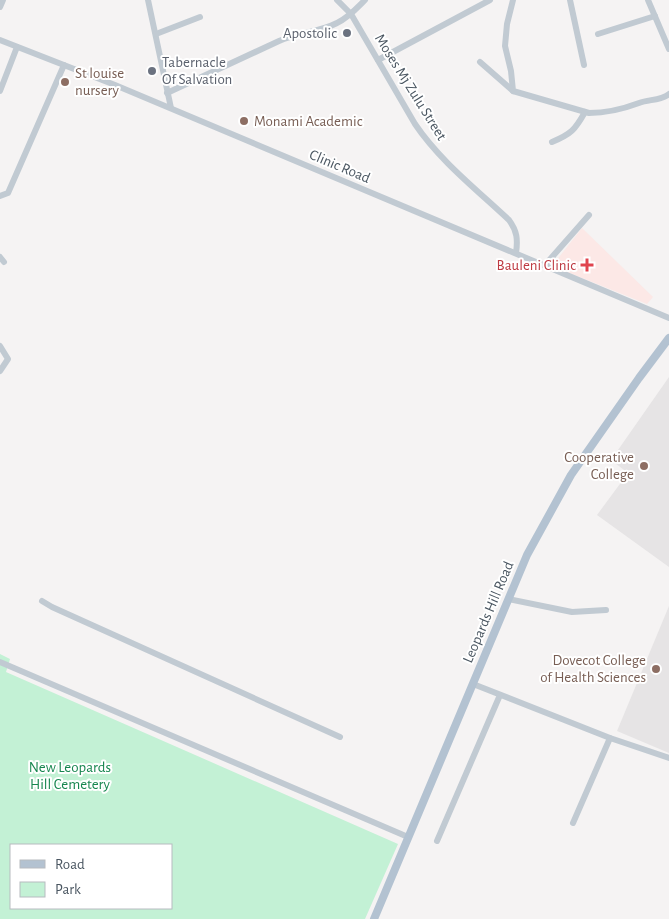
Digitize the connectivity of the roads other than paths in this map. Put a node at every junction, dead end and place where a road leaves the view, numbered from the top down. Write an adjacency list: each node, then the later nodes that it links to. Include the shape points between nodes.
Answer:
1 (3, 0): 9 (street)
2 (148, 0): 13 (street)
3 (337, 0): 10 (street, Moses Mj Zulu Street)
4 (365, 0): 10 (street)
5 (490, 0): 18 (street)
6 (513, 0): 23 (street, via 506,46)
7 (570, 0): 21 (street)
8 (648, 0): 11 (street)
9 (0, 7)
10 (351, 14): 18 (street, Moses Mj Zulu Street); 24 (street, via 329,27 279,41)
11 (655, 16): 14 (street); 17 (street)
12 (200, 17): 13 (street)
13 (156, 34): 24 (street)
14 (598, 34)
15 (0, 40): 16 (street, Clinic Road)
16 (18, 47): 20 (street, Clinic Road); 22 (street)
17 (669, 49)
18 (378, 60): 31 (street, Moses Mj Zulu Street, via 426,141 509,220 517,234)
19 (480, 62): 23 (street)
20 (64, 65): 26 (street, Clinic Road); 29 (street, via 8,193)
21 (584, 65)
22 (0, 91)
23 (513, 91): 27 (street)
24 (167, 93): 26 (street)
25 (669, 94): 27 (street, via 621,109)
26 (171, 108): 31 (street, Clinic Road)
27 (585, 112): 28 (street, via 572,132)
28 (552, 142)
29 (0, 196)
30 (589, 215): 32 (street)
31 (516, 253): 32 (street, Clinic Road)
32 (545, 265): 33 (street, Clinic Road)
33 (669, 318)
34 (669, 338): 37 (main road, Leopards Hill Road, via 571,475 527,555)
35 (0, 346): 36 (street, via 8,359)
36 (0, 371)
37 (508, 599): 39 (street, via 572,612); 41 (main road, Leopards Hill Road)
38 (42, 601): 43 (street)
39 (606, 610)
40 (0, 662): 47 (street)
41 (473, 684): 42 (street); 47 (main road, Leopards Hill Road)
42 (500, 695): 44 (street); 48 (street)
43 (340, 737)
44 (610, 738): 45 (street); 46 (street)
45 (669, 758)
46 (573, 822)
47 (408, 837): 49 (main road, Leopards Hill Road)
48 (437, 841)
49 (374, 919)

